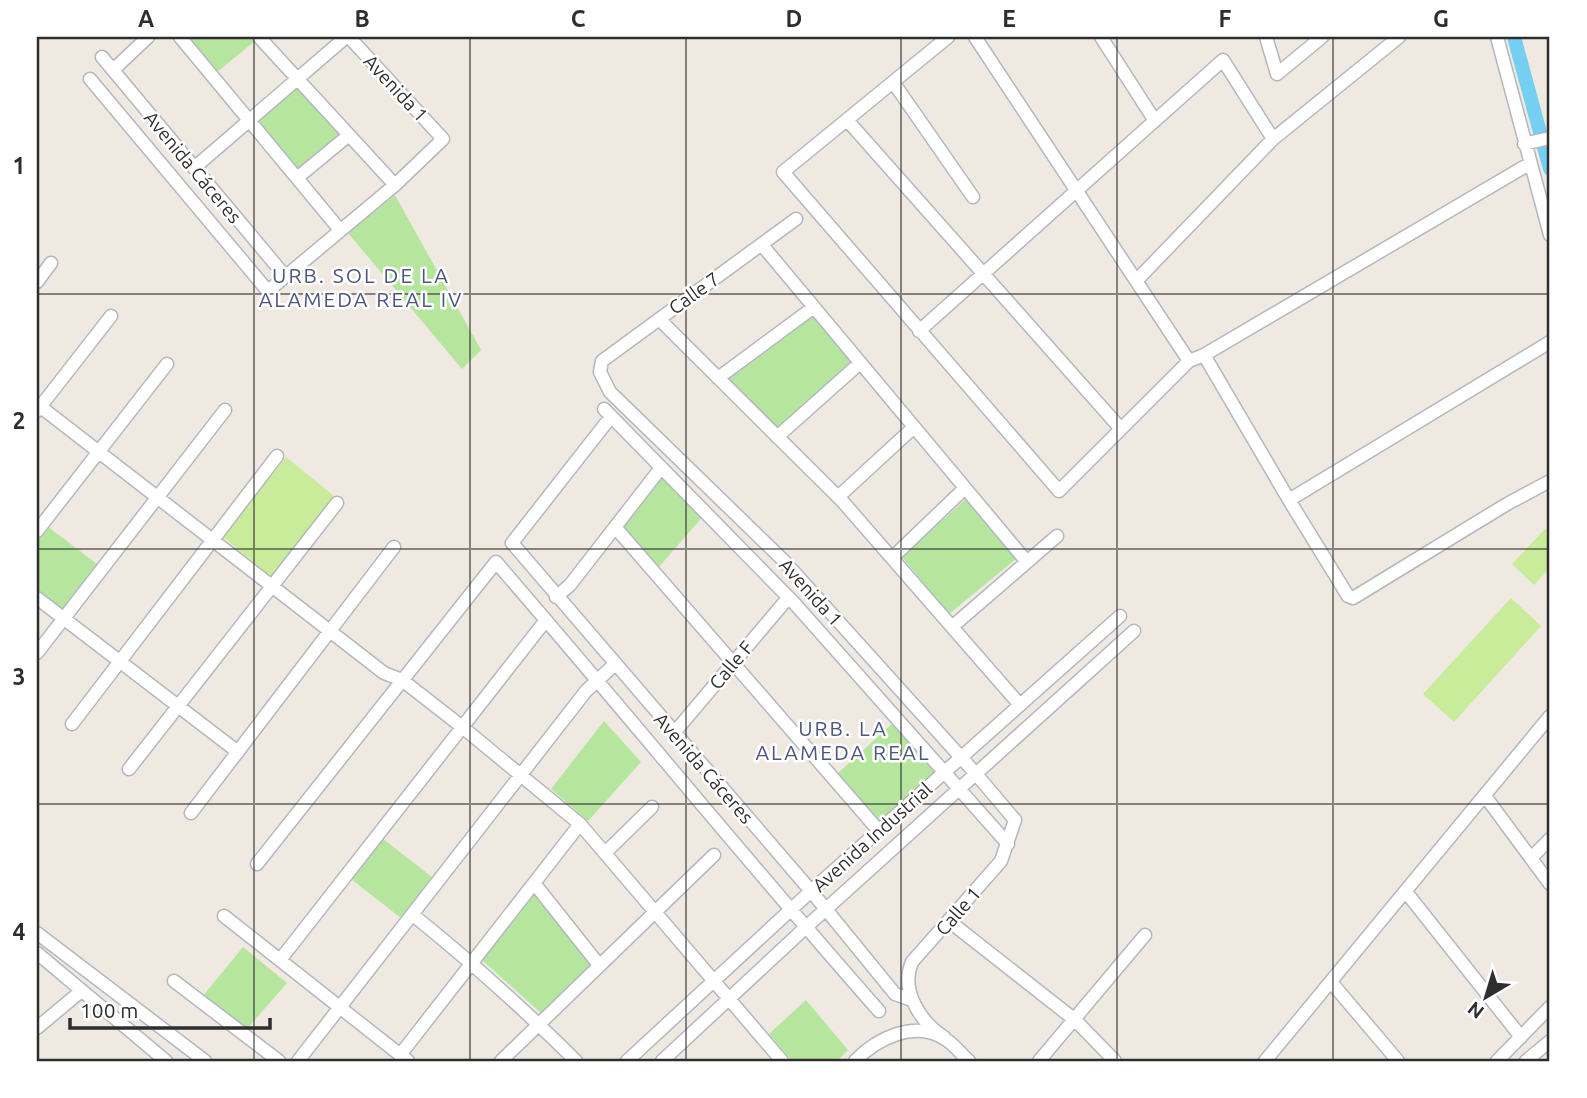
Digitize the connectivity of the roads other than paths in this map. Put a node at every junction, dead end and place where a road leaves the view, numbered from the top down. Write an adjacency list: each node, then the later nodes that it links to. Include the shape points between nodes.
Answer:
1 (148, 37): 13 (street)
2 (180, 37): 17 (street)
3 (260, 37): 14 (street)
4 (348, 37): 14 (street); 26 (street, Avenida 1, via 443,139)
5 (948, 37): 16 (street)
6 (975, 37): 27 (street)
7 (1101, 37): 19 (street)
8 (1266, 37): 9 (street, via 1277,74)
9 (1322, 37)
10 (1399, 37): 21 (street)
11 (1497, 37): 22 (street)
12 (102, 57): 13 (street, Avenida Cáceres)
13 (113, 70): 24 (street, Avenida Cáceres)
14 (298, 78): 17 (street); 20 (street)
15 (90, 79): 35 (street, Avenida Cáceres, via 270,293)
16 (893, 82): 18 (street); 28 (street)
17 (249, 120): 24 (street); 25 (street)
18 (847, 120): 34 (street); 41 (street, via 783,172)
19 (1154, 121): 21 (street, via 1223,60); 27 (street)
20 (349, 135): 25 (street); 26 (street)
21 (1273, 139): 36 (street)
22 (1539, 140): 23 (street)
23 (1530, 163): 31 (street); 43 (street)
24 (194, 168): 35 (street, Avenida Cáceres)
25 (298, 178): 30 (street)
26 (395, 185): 30 (street)
27 (1076, 191): 34 (street); 36 (street)
28 (973, 197)
29 (796, 219): 32 (street, Calle 7)
30 (340, 230): 35 (street)
31 (1550, 235)
32 (762, 244): 38 (street); 40 (street, Calle 7)
33 (51, 263): 37 (street)
34 (983, 274): 41 (street); 54 (street)
35 (285, 276)
36 (1136, 281): 44 (street)
37 (37, 282)
38 (814, 307): 45 (street); 48 (street)
39 (111, 316): 49 (street)
40 (659, 319): 47 (street, Calle 7, via 602,361); 48 (street)
41 (919, 331): 54 (street, via 1059,491)
42 (1550, 342): 63 (street)
43 (1204, 355): 44 (street); 63 (street)
44 (1189, 360): 54 (street)
45 (860, 363): 53 (street); 55 (street)
46 (167, 364): 56 (street)
47 (600, 372): 95 (street, Avenida 1, via 610,392 784,561)
48 (718, 378): 55 (street)
49 (38, 407): 56 (street)
50 (604, 409): 75 (street, Avenida 1)
51 (225, 410): 61 (street)
52 (606, 423): 73 (street, Avenida Cáceres, via 512,543)
53 (914, 427): 60 (street); 62 (street)
54 (1121, 429)
55 (777, 437): 62 (street)
56 (99, 452): 61 (street); 66 (street)
57 (277, 456): 68 (street)
58 (657, 473): 65 (street)
59 (1550, 481): 63 (street, via 1353,598)
60 (965, 488): 70 (street); 71 (street)
61 (158, 497): 68 (street); 77 (street)
62 (838, 497): 70 (street)
63 (1289, 500)
64 (337, 503): 72 (street)
65 (615, 527): 73 (street); 84 (street)
66 (37, 531)
67 (1057, 536): 71 (street)
68 (213, 540): 72 (street); 83 (street)
69 (394, 547): 80 (street)
70 (893, 557): 79 (street)
71 (1027, 562): 79 (street)
72 (272, 586): 80 (street); 89 (street)
73 (556, 597): 85 (street, Avenida Cáceres)
74 (37, 598): 77 (street)
75 (788, 598): 84 (street, Calle F); 97 (street, Avenida 1)
76 (1120, 616): 88 (street, Avenida Industrial)
77 (64, 618): 82 (street); 83 (street)
78 (546, 620): 86 (street, Avenida Cáceres); 87 (street, Avenida Cáceres, via 496,562); 92 (street)
79 (953, 626): 88 (street)
80 (330, 631): 87 (street, via 384,673); 94 (street)
81 (1135, 631): 99 (street, Avenida Industrial)
82 (37, 653)
83 (120, 661): 89 (street); 91 (street)
84 (732, 663): 93 (street, Calle F); 106 (street)
85 (615, 664): 86 (street); 93 (street, Avenida Cáceres)
86 (597, 679): 98 (street); 118 (street, Avenida Cáceres)
87 (402, 680): 92 (street); 112 (street)
88 (1020, 705): 95 (street, Avenida Industrial)
89 (178, 706): 94 (street); 96 (street)
90 (1550, 716): 101 (street)
91 (72, 724)
92 (461, 726): 98 (street); 127 (street)
93 (674, 733): 115 (street, Avenida Cáceres)
94 (238, 752): 103 (street)
95 (961, 758): 97 (street, Avenida Industrial); 99 (street, Avenida 1)
96 (129, 769)
97 (945, 772): 100 (street, Avenida 1); 106 (street, Avenida Industrial)
98 (522, 774): 105 (street); 120 (street)
99 (976, 774): 100 (street, Avenida Industrial); 104 (street, Avenida 1)
100 (959, 789): 108 (street, Avenida 1); 117 (street, Avenida Industrial)
101 (1485, 796): 111 (street); 116 (street)
102 (652, 807): 109 (street)
103 (191, 813)
104 (1015, 820): 108 (street, Calle 1)
105 (580, 824): 109 (street); 113 (street)
106 (879, 831): 115 (street, Avenida Industrial)
107 (1550, 839): 111 (street)
108 (1008, 844): 122 (street, Calle 1, via 1001,861)
109 (606, 852): 119 (street)
110 (714, 855): 119 (street)
111 (1532, 857): 114 (street)
112 (257, 864)
113 (534, 883): 128 (street); 129 (street)
114 (1550, 884)
115 (811, 891): 117 (street, Avenida Cáceres); 118 (street, Avenida Industrial)
116 (1406, 892): 132 (street); 143 (street)
117 (826, 909): 123 (street, Avenida Industrial); 135 (street, Avenida Cáceres, via 895,994)
118 (790, 910): 123 (street, Avenida Cáceres); 130 (street, Avenida Industrial)
119 (655, 911): 129 (street); 130 (street)
120 (412, 915): 128 (street); 137 (street)
121 (224, 916): 127 (street)
122 (949, 921): 135 (street, Calle 1, via 907,972); 139 (street)
123 (805, 928): 134 (street, Avenida Industrial); 138 (street, Avenida Cáceres)
124 (37, 933): 147 (street)
125 (1145, 935): 139 (street)
126 (37, 954): 133 (street)
127 (280, 960): 137 (street)
128 (472, 962): 140 (street); 145 (street)
129 (599, 965): 140 (street)
130 (714, 980): 134 (street); 152 (street, Avenida Industrial)
131 (174, 981): 148 (street)
132 (1331, 982): 159 (street); 160 (street)
133 (80, 992): 141 (street); 146 (street)
134 (729, 998): 153 (street, Avenida Industrial); 154 (street)
135 (912, 1000): 142 (street, via 920,1018)
136 (1550, 1007): 143 (street)
137 (341, 1008): 145 (street); 149 (street)
138 (879, 1012)
139 (1075, 1020): 157 (street); 158 (street)
140 (539, 1024): 150 (street); 151 (street)
141 (37, 1028)
142 (943, 1037): 155 (street, via 908,1031 868,1047); 156 (street)
143 (1521, 1037): 161 (street)
144 (1550, 1041): 162 (street)
145 (404, 1058)
146 (166, 1061)
147 (205, 1061)
148 (279, 1061)
149 (298, 1061)
150 (502, 1061)
151 (576, 1061)
152 (627, 1061)
153 (662, 1061)
154 (782, 1061)
155 (855, 1061)
156 (969, 1061)
157 (1039, 1061)
158 (1115, 1061)
159 (1267, 1061)
160 (1398, 1061)
161 (1497, 1061)
162 (1526, 1061)

